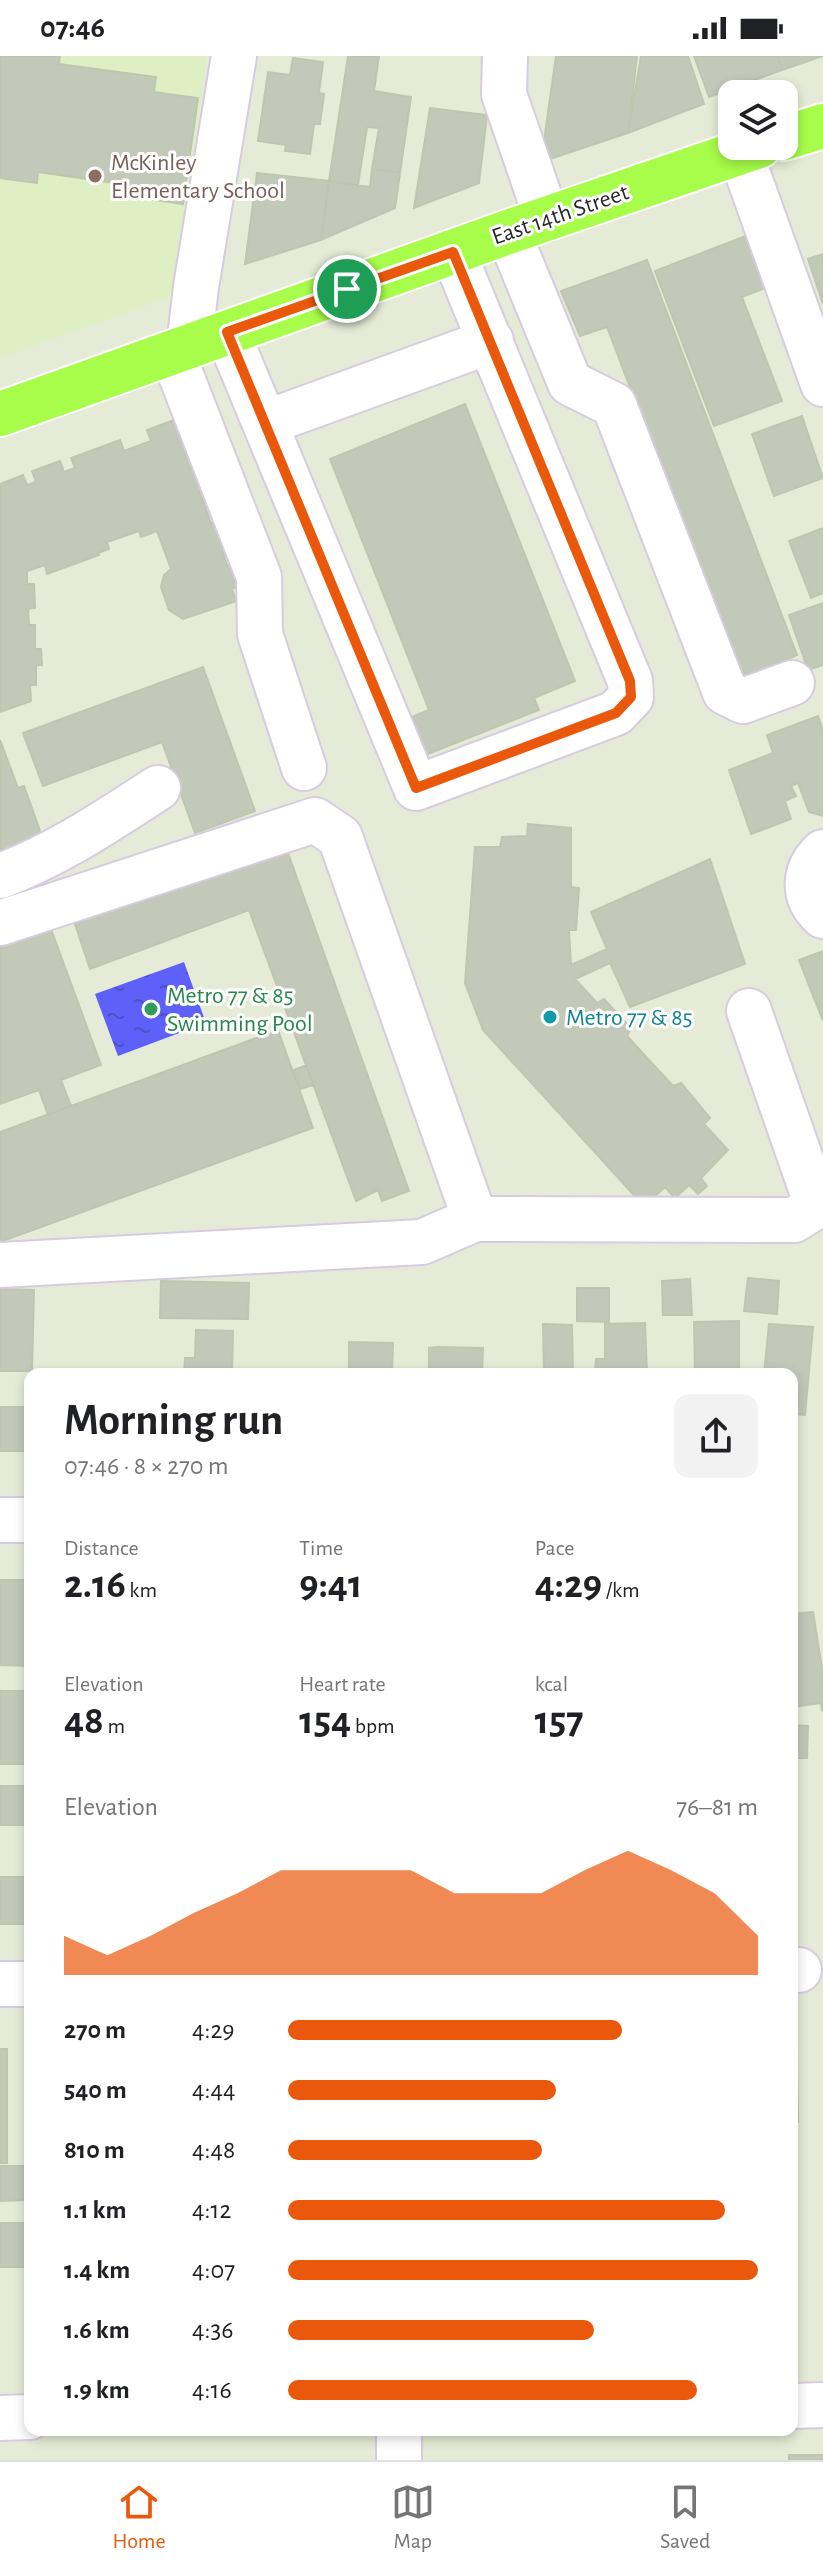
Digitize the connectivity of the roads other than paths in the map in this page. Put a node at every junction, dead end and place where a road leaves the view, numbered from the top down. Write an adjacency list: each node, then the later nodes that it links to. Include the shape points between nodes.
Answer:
1 (234, 56): 10 (street, via 196,287)
2 (505, 56): 7 (street, via 504,94)
3 (823, 126): 4 (main road)
4 (798, 134)
5 (718, 160): 7 (main road, East 14th Street)
6 (752, 160): 11 (street)
7 (527, 226): 8 (main road, East 14th Street); 14 (street, via 570,383 614,405 725,692 743,701)
8 (453, 252): 9 (street); 10 (main road, East 14th Street)
9 (491, 341): 13 (street); 13 (street, via 630,681 631,697 616,713 416,788)
10 (196, 343): 12 (main road, East 14th Street); 13 (street); 15 (street, via 259,577 260,634)
11 (823, 384)
12 (0, 414)
13 (265, 423)
14 (792, 683)
15 (304, 768)
16 (158, 788): 18 (street, via 88,833)
17 (823, 852): 19 (street, via 807,885)
18 (0, 876)
19 (823, 916)
20 (0, 923): 22 (street, via 315,820 340,837)
21 (749, 1011): 22 (street, via 814,1197 810,1210 794,1220)
22 (475, 1219): 23 (street, via 422,1242)
23 (0, 1265)
24 (0, 1520): 25 (street)
25 (24, 1520)
26 (0, 1984): 27 (street)
27 (24, 1984)
28 (823, 2405): 29 (street)
29 (798, 2406)
30 (24, 2417): 31 (street)
31 (0, 2418)
32 (399, 2436): 33 (street)
33 (399, 2460)

